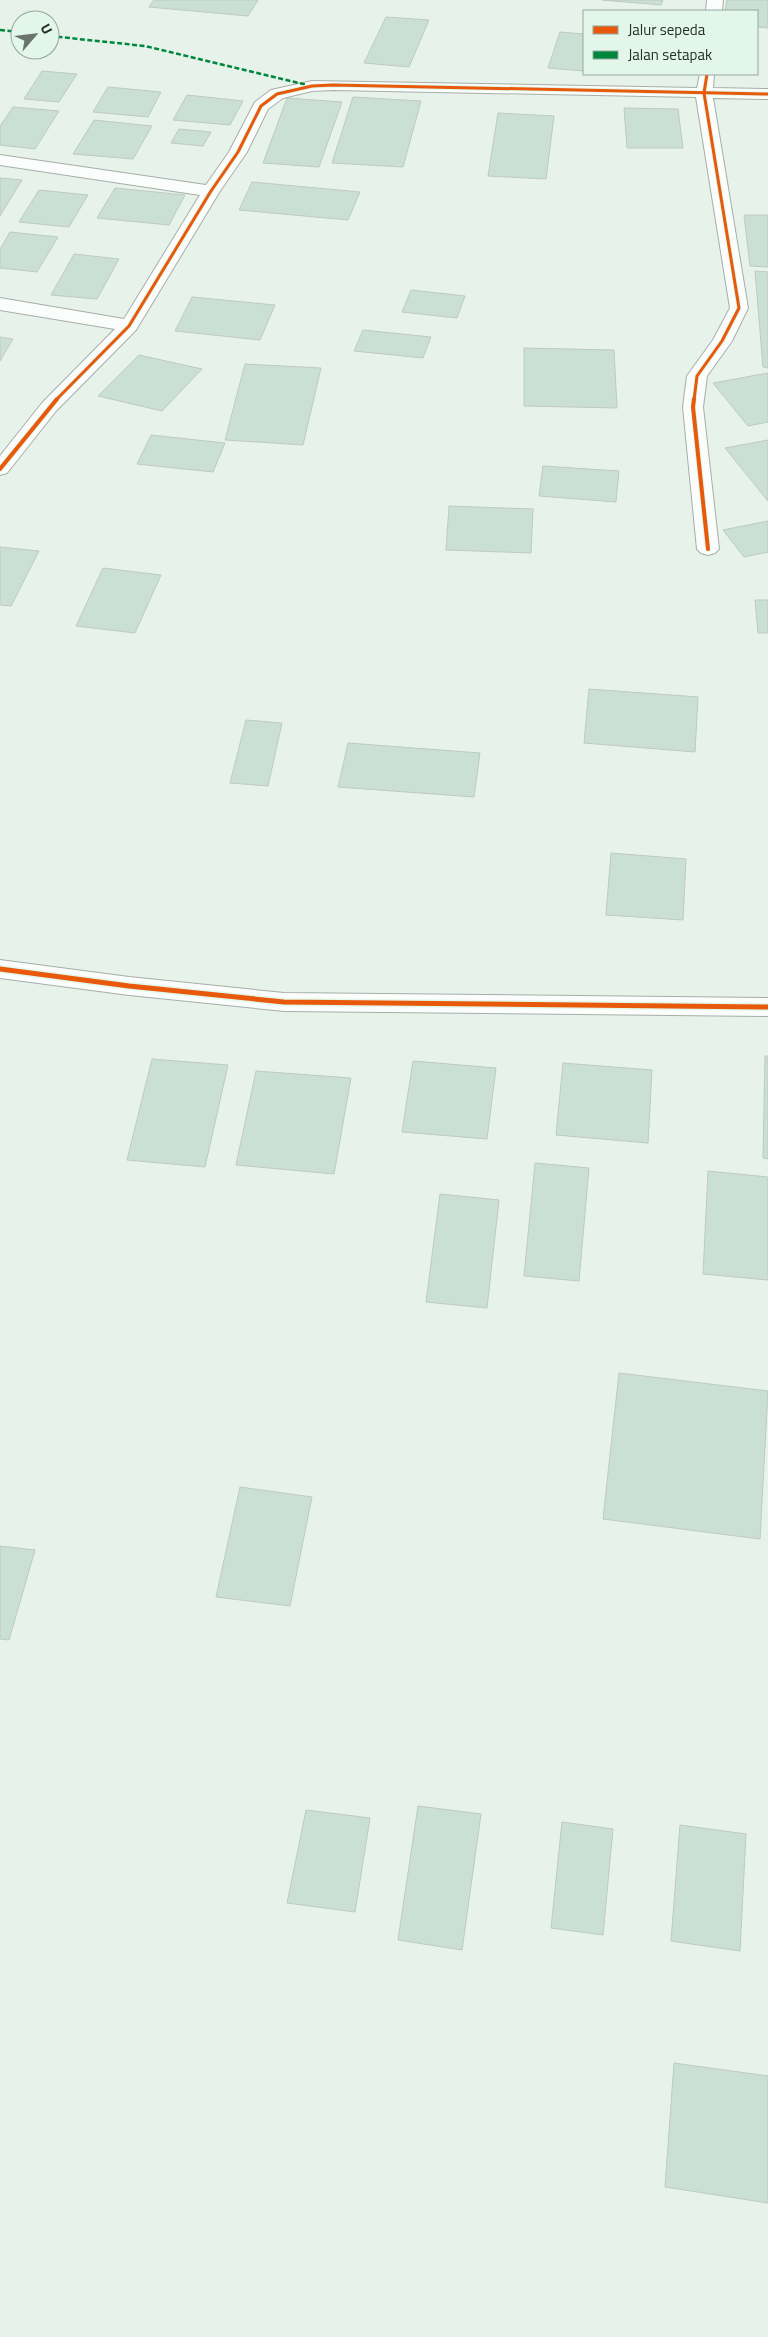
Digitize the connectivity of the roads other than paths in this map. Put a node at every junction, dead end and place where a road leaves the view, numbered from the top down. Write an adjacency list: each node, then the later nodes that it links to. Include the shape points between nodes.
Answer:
1 (707, 75): 2 (street)
2 (704, 93): 3 (street); 5 (street, via 333,85 292,90 269,98 261,106 238,152); 9 (street, via 738,308 726,335 698,376 693,407)
3 (768, 94)
4 (0, 160): 5 (street)
5 (211, 191): 7 (street)
6 (0, 304): 7 (street)
7 (129, 326): 8 (street, via 49,408)
8 (0, 468)
9 (708, 549)
10 (0, 969): 11 (street, via 284,1002)
11 (768, 1007)

